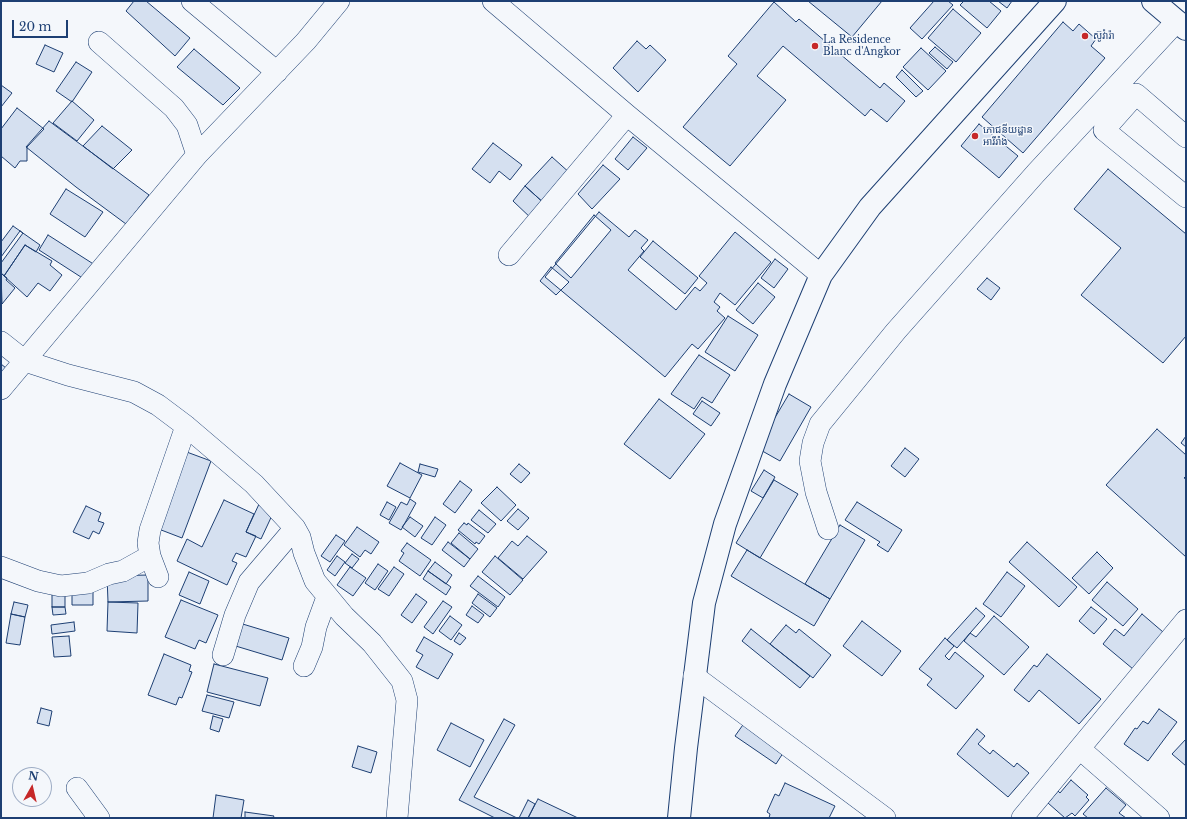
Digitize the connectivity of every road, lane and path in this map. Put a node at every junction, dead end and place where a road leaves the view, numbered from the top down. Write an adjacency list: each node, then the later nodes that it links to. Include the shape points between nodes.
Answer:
1 (192, 1): 8 (street)
2 (339, 1): 8 (street)
3 (493, 1): 9 (street)
4 (1055, 1): 14 (main road, via 870,206)
5 (1153, 1): 6 (main road)
6 (1181, 25): 20 (street, via 1036,173 901,325 820,424 810,461 816,492)
7 (99, 42): 11 (street, via 174,108 187,125)
8 (277, 72): 11 (street)
9 (627, 115): 13 (street); 14 (street)
10 (1186, 137): 12 (street, via 1136,94 1104,130)
11 (197, 155): 16 (street)
12 (1186, 197)
13 (509, 255)
14 (821, 275): 28 (main road, via 775,384 725,524 704,603)
15 (1, 342): 16 (street)
16 (25, 361): 17 (street); 18 (street, via 68,376 134,392 158,405)
17 (1, 389)
18 (186, 426): 19 (street, via 254,484); 21 (street, via 150,530)
19 (295, 528): 24 (street, via 315,581); 26 (street, via 249,582 235,615)
20 (828, 529)
21 (150, 556): 22 (street, via 123,571 88,583 61,586 38,581); 23 (street)
22 (1, 567)
23 (158, 577)
24 (327, 597): 27 (street); 32 (street, via 372,643 402,681 407,700)
25 (1186, 620): 29 (street)
26 (223, 655)
27 (304, 666)
28 (694, 676): 33 (main road); 34 (street)
29 (1080, 749): 35 (street); 36 (street)
30 (76, 788): 31 (street)
31 (99, 818)
32 (397, 818)
33 (680, 818)
34 (885, 818)
35 (1022, 818)
36 (1160, 818)

